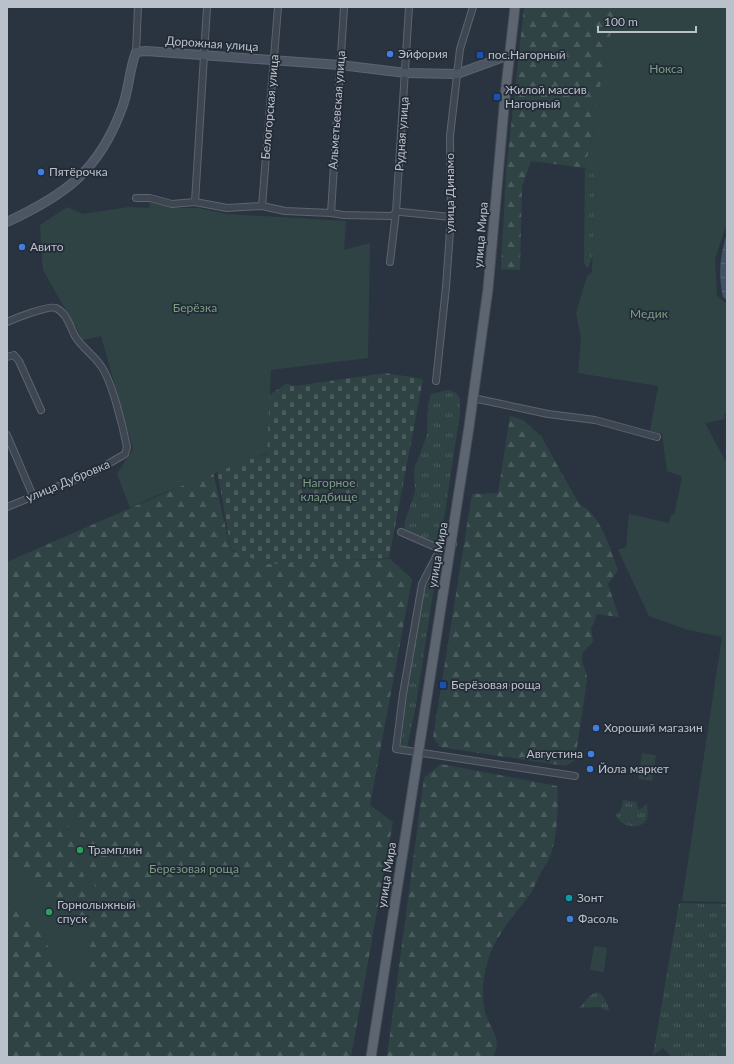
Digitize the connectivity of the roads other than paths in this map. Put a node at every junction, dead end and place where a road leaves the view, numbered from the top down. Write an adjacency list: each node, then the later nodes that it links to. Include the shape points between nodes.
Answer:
1 (138, 7): 8 (street)
2 (207, 7): 9 (street)
3 (278, 7): 11 (street, Белогорская улица)
4 (344, 7): 12 (street, Альметьевская улица)
5 (409, 7): 13 (street, Рудная улица)
6 (473, 7): 14 (street, улица Динамо, via 460,49)
7 (515, 7): 10 (main road, улица Мира)
8 (136, 52): 9 (street, Дорожная улица); 21 (street, via 123,107 109,140 94,161 76,181 56,196)
9 (205, 55): 11 (street, Дорожная улица); 16 (street)
10 (509, 55): 14 (street, Дорожная улица); 26 (main road, улица Мира, via 488,289)
11 (273, 60): 12 (street, Дорожная улица); 17 (street, Белогорская улица)
12 (340, 65): 13 (street, Дорожная улица); 19 (street, Альметьевская улица)
13 (406, 73): 14 (street, Дорожная улица); 18 (street, Рудная улица)
14 (457, 74): 20 (street, улица Динамо, via 450,136)
15 (136, 198): 16 (street, via 150,198 172,204)
16 (195, 202): 17 (street, via 227,208)
17 (262, 206): 19 (street, via 285,211)
18 (396, 212): 19 (street, via 392,216); 20 (street); 22 (street, Рудная улица)
19 (331, 213)
20 (451, 217): 25 (street, улица Динамо)
21 (7, 222)
22 (390, 262)
23 (7, 322): 30 (street, улица Дубровка, via 21,315 51,307 66,317 84,348 101,366 127,447 125,454 96,471)
24 (7, 357): 27 (street, via 14,355 19,361)
25 (436, 381)
26 (473, 398): 29 (street, via 548,414 595,420); 33 (main road, улица Мира)
27 (41, 410)
28 (7, 435): 30 (street)
29 (657, 438)
30 (33, 496): 31 (street, улица Дубровка)
31 (7, 507)
32 (401, 532): 34 (street)
33 (452, 544): 34 (street); 35 (main road, улица Мира)
34 (440, 549): 35 (street, via 422,584 402,694 396,749)
35 (419, 752): 36 (street); 37 (main road, улица Мира)
36 (575, 776)
37 (371, 1057)

